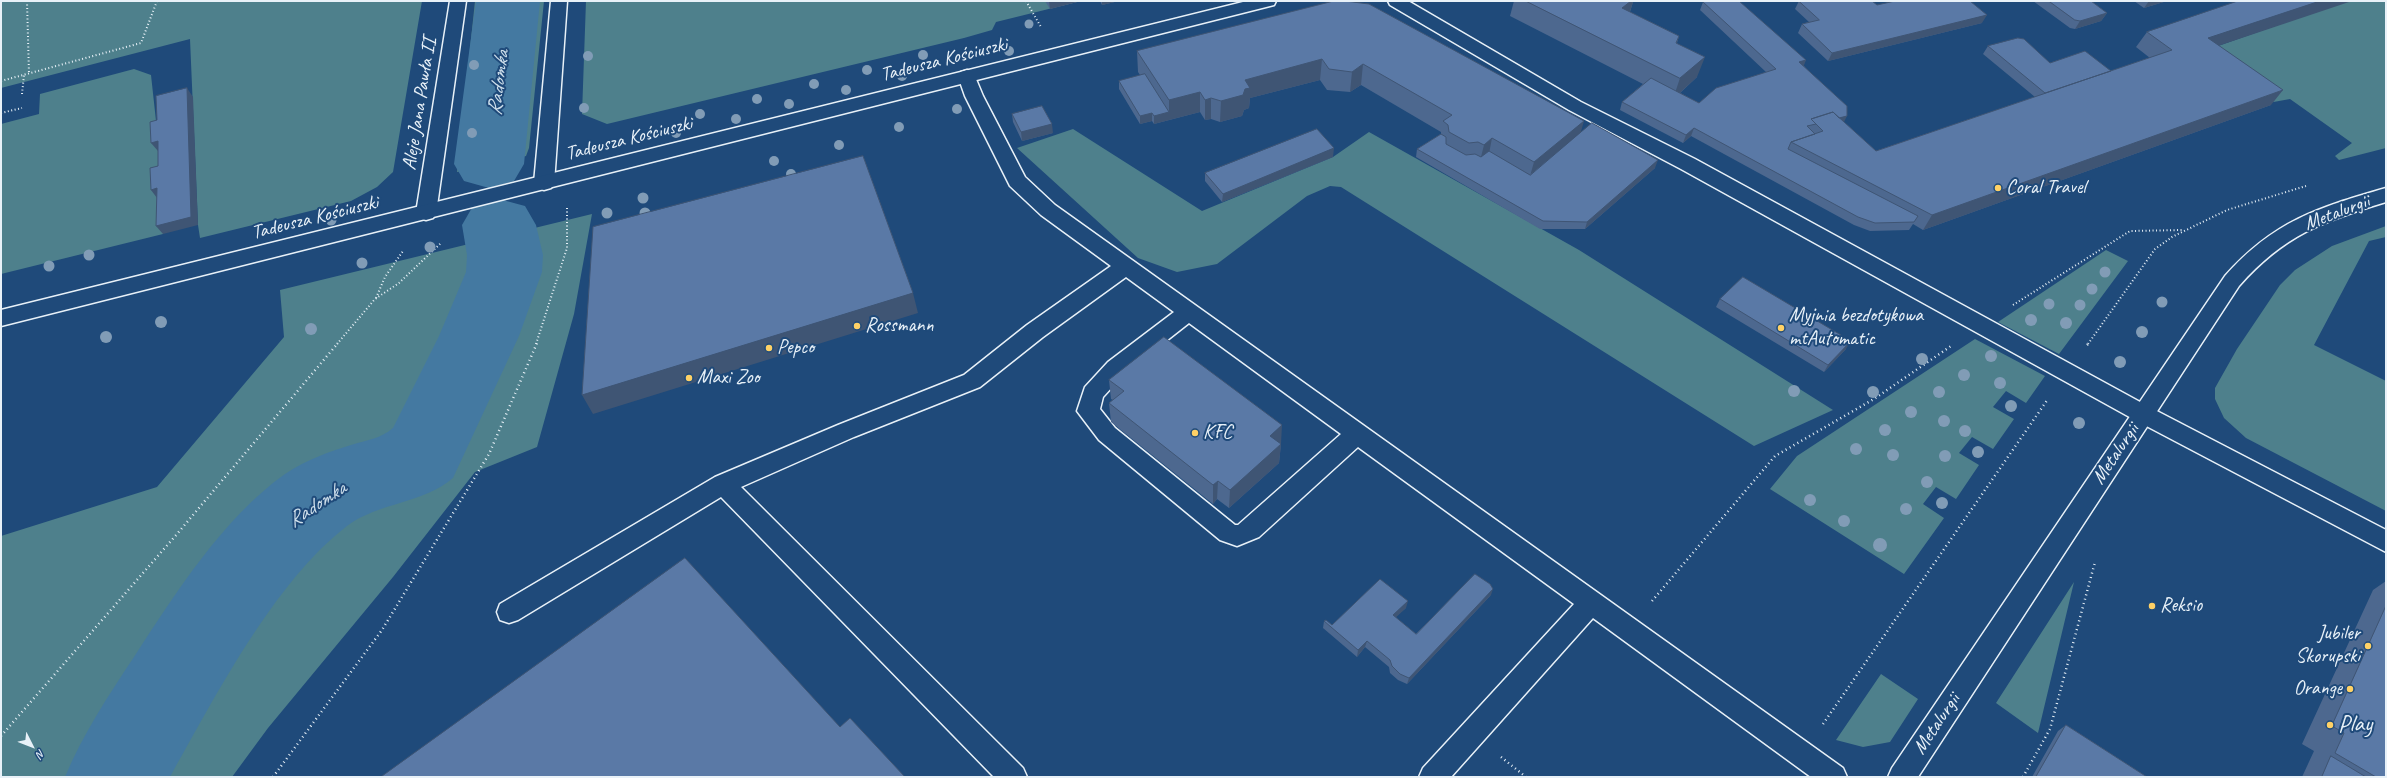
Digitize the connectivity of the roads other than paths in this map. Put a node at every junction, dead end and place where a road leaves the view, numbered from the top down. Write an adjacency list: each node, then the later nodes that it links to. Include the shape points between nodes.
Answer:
1 (458, 1): 8 (street, Aleje Jana Pawła II)
2 (559, 1): 6 (street)
3 (1268, 1): 5 (street, Tadeusza Kościuszki)
4 (1396, 1): 12 (street, via 1575,106 1688,164)
5 (967, 76): 6 (street, Tadeusza Kościuszki); 9 (street, via 974,96 1017,182 1048,210)
6 (544, 183): 8 (street, Tadeusza Kościuszki)
7 (2386, 195): 12 (street, Metalurgii, via 2323,214 2258,253 2232,281)
8 (426, 213): 11 (street, Tadeusza Kościuszki)
9 (1125, 267): 10 (street); 14 (street, via 1035,331 972,381)
10 (1190, 311): 13 (street); 13 (street, via 1116,368 1093,393 1088,411 1107,434 1228,534 1241,535 1251,530)
11 (1, 318)
12 (2143, 414): 15 (street); 21 (street, Metalurgii)
13 (1358, 433): 16 (street)
14 (723, 484): 17 (street); 18 (street)
15 (2386, 542)
16 (1592, 602): 19 (street); 20 (street)
17 (509, 612)
18 (1012, 777)
19 (1433, 777)
20 (1833, 777)
21 (1902, 777)

